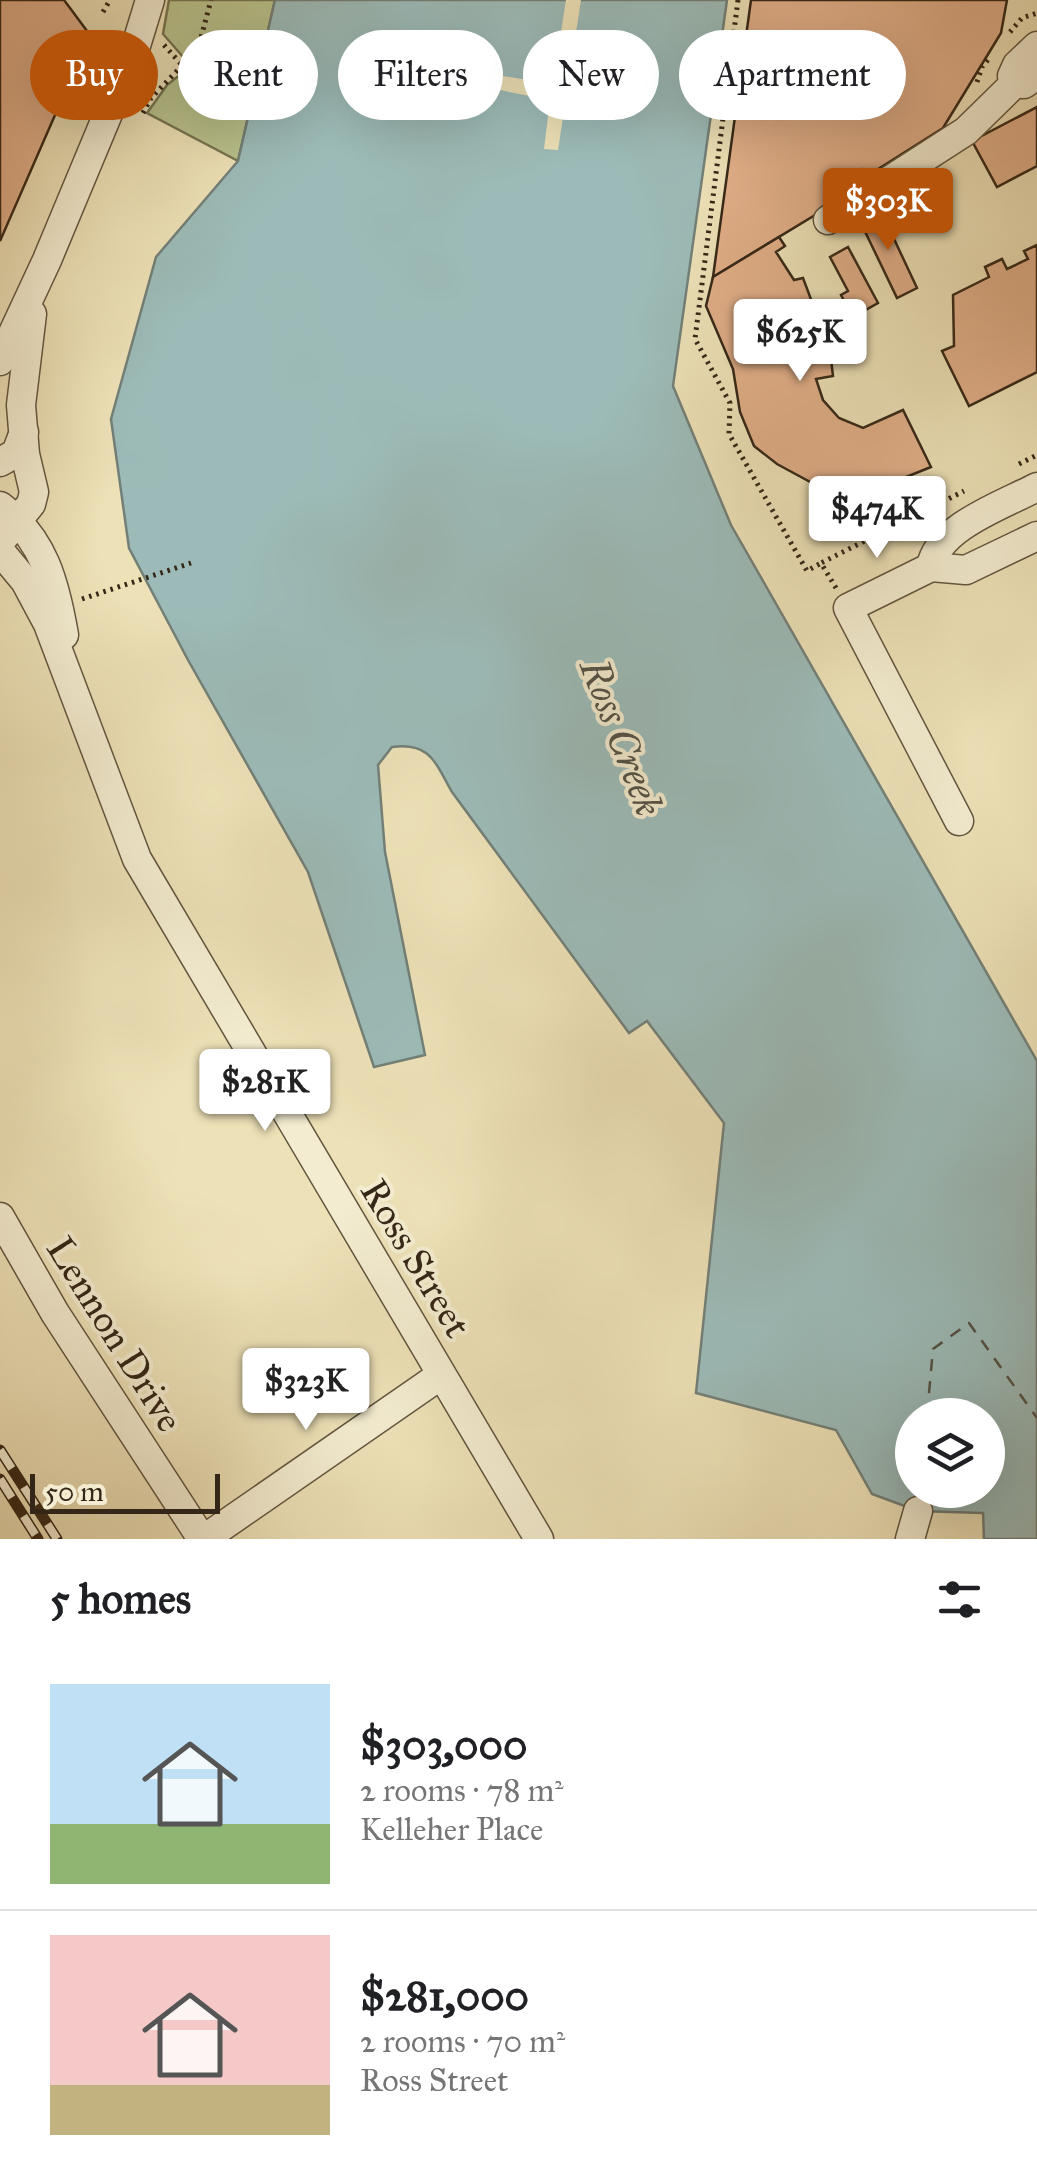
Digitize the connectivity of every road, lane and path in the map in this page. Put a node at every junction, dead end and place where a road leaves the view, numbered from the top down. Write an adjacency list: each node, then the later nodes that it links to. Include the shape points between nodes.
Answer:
1 (110, 0): 5 (path)
2 (150, 0): 16 (street)
3 (211, 0): 7 (path)
4 (738, 0): 28 (path, via 695,339 730,403 730,434 739,451 807,571)
5 (102, 12)
6 (166, 29): 8 (path)
7 (203, 30)
8 (162, 43): 9 (path); 11 (path)
9 (158, 46)
10 (1037, 46): 13 (street, via 1012,76)
11 (178, 60)
12 (178, 68): 14 (path)
13 (1026, 79): 15 (street, via 966,131)
14 (158, 90)
15 (828, 220)
16 (47, 260): 17 (street); 18 (street, via 25,357)
17 (0, 362)
18 (24, 432): 20 (street, via 16,453); 24 (street, via 34,496)
19 (1037, 455): 21 (path)
20 (0, 462)
21 (1004, 471)
22 (1037, 487): 29 (street, via 948,536)
23 (970, 488): 28 (path)
24 (6, 523): 32 (street, Ross Street, via 36,543 52,579)
25 (1037, 536): 29 (street, via 966,570)
26 (0, 551): 32 (street, Ross Street, via 37,601)
27 (191, 563): 30 (path)
28 (821, 563): 31 (path)
29 (931, 567): 31 (street)
30 (82, 599)
31 (848, 608): 33 (street)
32 (75, 690): 35 (street, Ross Street, via 138,859)
33 (958, 820)
34 (0, 1217): 37 (street, Lennon Drive)
35 (441, 1375): 37 (street); 38 (street, Ross Street)
36 (918, 1511): 39 (street)
37 (203, 1539)
38 (539, 1539)
39 (910, 1539)

